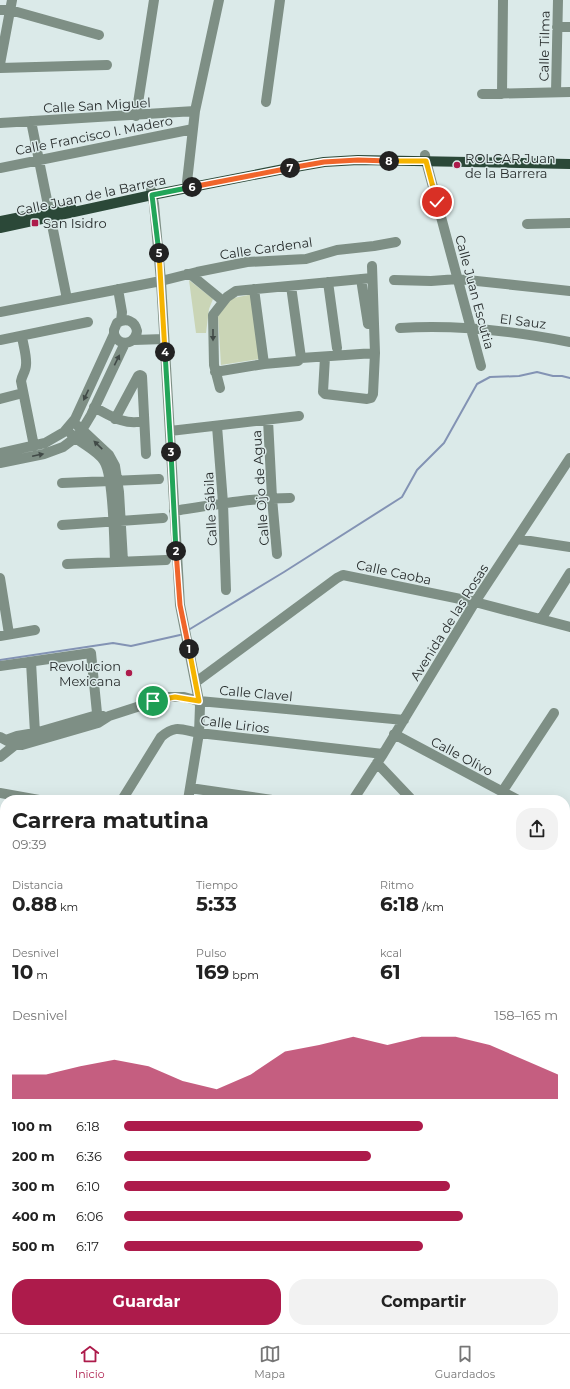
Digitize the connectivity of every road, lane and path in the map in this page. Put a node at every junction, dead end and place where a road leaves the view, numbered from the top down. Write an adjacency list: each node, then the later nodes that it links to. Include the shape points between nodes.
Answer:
1 (154, 0): 19 (street)
2 (219, 0): 18 (street)
3 (280, 0): 17 (street)
4 (503, 0): 16 (street)
5 (558, 0): 8 (street, Calle Tilma)
6 (7, 6): 9 (street); 10 (street)
7 (570, 26): 8 (street)
8 (557, 27): 13 (street, Calle Tilma)
9 (99, 35)
10 (0, 64)
11 (107, 65): 12 (street)
12 (0, 68)
13 (556, 92): 14 (street); 16 (street)
14 (570, 92)
15 (482, 94): 16 (street)
16 (502, 94)
17 (266, 102)
18 (195, 112): 19 (street, Calle San Miguel); 22 (street)
19 (136, 116): 20 (street, Calle San Miguel)
20 (31, 122): 21 (street, Calle San Miguel); 25 (street)
21 (0, 123)
22 (193, 129): 25 (street, Calle Francisco I. Madero); 29 (street)
23 (570, 157): 24 (main road, Calle Juan de la Barrera)
24 (426, 158): 26 (main road, Calle Juan de la Barrera); 27 (main road, Calle Juan de la Barrera, via 326,157); 41 (street, Calle Juan Escutia)
25 (38, 160): 28 (street, Calle Francisco I. Madero); 31 (street)
26 (570, 164)
27 (283, 166): 29 (main road, Calle Juan de la Barrera); 30 (main road, Calle Juan de la Barrera)
28 (0, 168)
29 (187, 182): 30 (main road, Calle Juan de la Barrera)
30 (152, 192): 31 (main road, Calle Juan de la Barrera); 43 (street)
31 (49, 215): 32 (main road, Calle Juan de la Barrera); 35 (main road, Calle Juan de la Barrera); 49 (street)
32 (0, 221)
33 (570, 223): 34 (street)
34 (527, 224)
35 (0, 228)
36 (396, 242): 38 (street, Calle Cardenal, via 337,250 306,259 247,262)
37 (372, 266): 39 (street)
38 (192, 273): 43 (street, Calle Cardenal); 50 (street, via 190,274)
39 (372, 278): 40 (street); 58 (street)
40 (361, 279): 44 (street); 58 (street, via 370,334)
41 (458, 279): 42 (street); 48 (street); 55 (street, Calle Juan Escutia)
42 (394, 280)
43 (161, 281): 46 (street, Calle Cardenal); 59 (street)
44 (328, 282): 45 (street); 63 (street)
45 (291, 286): 47 (street); 66 (street)
46 (118, 289): 49 (street, Calle Cardenal); 52 (street)
47 (254, 289): 50 (street, via 236,291); 67 (street)
48 (570, 291)
49 (67, 299): 51 (street, Calle Cardenal)
50 (225, 299): 69 (street, one-way to 69, via 213,314)
51 (0, 312)
52 (121, 321): 56 (street, via 115,326); 61 (street, via 130,320 136,327 137,336)
53 (88, 322): 57 (street)
54 (400, 328): 55 (street, El Sauz)
55 (472, 328): 62 (street, El Sauz); 68 (street, Calle Juan Escutia)
56 (114, 334): 61 (street, via 118,340); 77 (street, one-way to 77)
57 (22, 336): 60 (street); 71 (street, via 27,364 22,376)
58 (374, 338): 64 (street)
59 (164, 339): 61 (street); 81 (street)
60 (0, 340)
61 (130, 342): 73 (street, one-way to 61)
62 (570, 342)
63 (337, 348)
64 (375, 353): 65 (street); 65 (street, via 373,394 367,399 325,394)
65 (325, 357): 66 (street)
66 (301, 358): 67 (street, via 298,361)
67 (264, 364): 69 (street)
68 (481, 366)
69 (215, 372): 70 (street)
70 (220, 388)
71 (23, 393): 72 (street); 83 (street)
72 (0, 399)
73 (94, 407): 75 (street); 82 (street)
74 (299, 416): 76 (street)
75 (115, 419): 78 (street, via 136,423); 78 (street, via 140,375)
76 (268, 420): 79 (street); 91 (street, Calle Ojo de Agua)
77 (73, 421): 80 (street); 82 (street)
78 (144, 421): 85 (street)
79 (217, 426): 81 (street); 93 (street, Calle Sábila)
80 (66, 429): 82 (street); 83 (street)
81 (170, 431): 94 (street)
82 (78, 434): 87 (street, one-way to 82, via 44,454 63,447); 89 (street, via 104,461)
83 (34, 446): 84 (street)
84 (0, 453)
85 (146, 454)
86 (570, 458): 98 (street, Avenida de las Rosas)
87 (0, 463)
88 (159, 479): 89 (street)
89 (114, 481): 90 (street); 96 (street)
90 (62, 483)
91 (272, 498): 92 (street); 93 (street); 100 (street, Calle Ojo de Agua)
92 (290, 498)
93 (223, 503): 94 (street); 106 (street, Calle Sábila)
94 (174, 511): 114 (street, via 181,615)
95 (163, 518): 96 (street)
96 (117, 521): 97 (street); 102 (street)
97 (62, 525)
98 (517, 539): 99 (street); 107 (street, Avenida de las Rosas)
99 (570, 547)
100 (277, 554)
101 (166, 560): 102 (street)
102 (119, 561): 103 (street)
103 (67, 564)
104 (570, 573): 108 (street)
105 (0, 578): 111 (street)
106 (226, 590)
107 (475, 602): 108 (street, Calle Caoba); 114 (street, Calle Caoba, via 343,575); 118 (street, Avenida de las Rosas)
108 (541, 619): 109 (street, Calle Caoba)
109 (570, 627)
110 (35, 630): 111 (street)
111 (4, 635)
112 (31, 662): 113 (street); 117 (street, via 91,653); 119 (street)
113 (0, 666)
114 (196, 682): 115 (street)
115 (199, 701): 117 (street, Calle Clavel, via 184,697 168,697); 118 (street, Calle Clavel); 120 (street)
116 (554, 713): 126 (street)
117 (97, 719): 119 (street, Calle Clavel); 122 (street, Calle Clavel, via 32,742)
118 (404, 720): 121 (street, Avenida de las Rosas)
119 (35, 733): 122 (street, Calle Clavel)
120 (199, 733): 124 (street, Calle Lirios); 125 (street); 129 (street, Calle Lirios, via 175,728 165,734)
121 (394, 734): 124 (street, Avenida de las Rosas); 126 (street, Calle Olivo)
122 (10, 739): 123 (street)
123 (0, 757)
124 (380, 758): 132 (street, Avenida de las Rosas); 133 (street)
125 (190, 788): 130 (street); 131 (street)
126 (502, 792): 134 (street, Calle Olivo)
127 (0, 793): 128 (street)
128 (11, 795)
129 (125, 795)
130 (189, 795)
131 (238, 795)
132 (356, 795)
133 (408, 795)
134 (508, 795)
135 (0, 1293): 136 (street)
136 (0, 1311)

